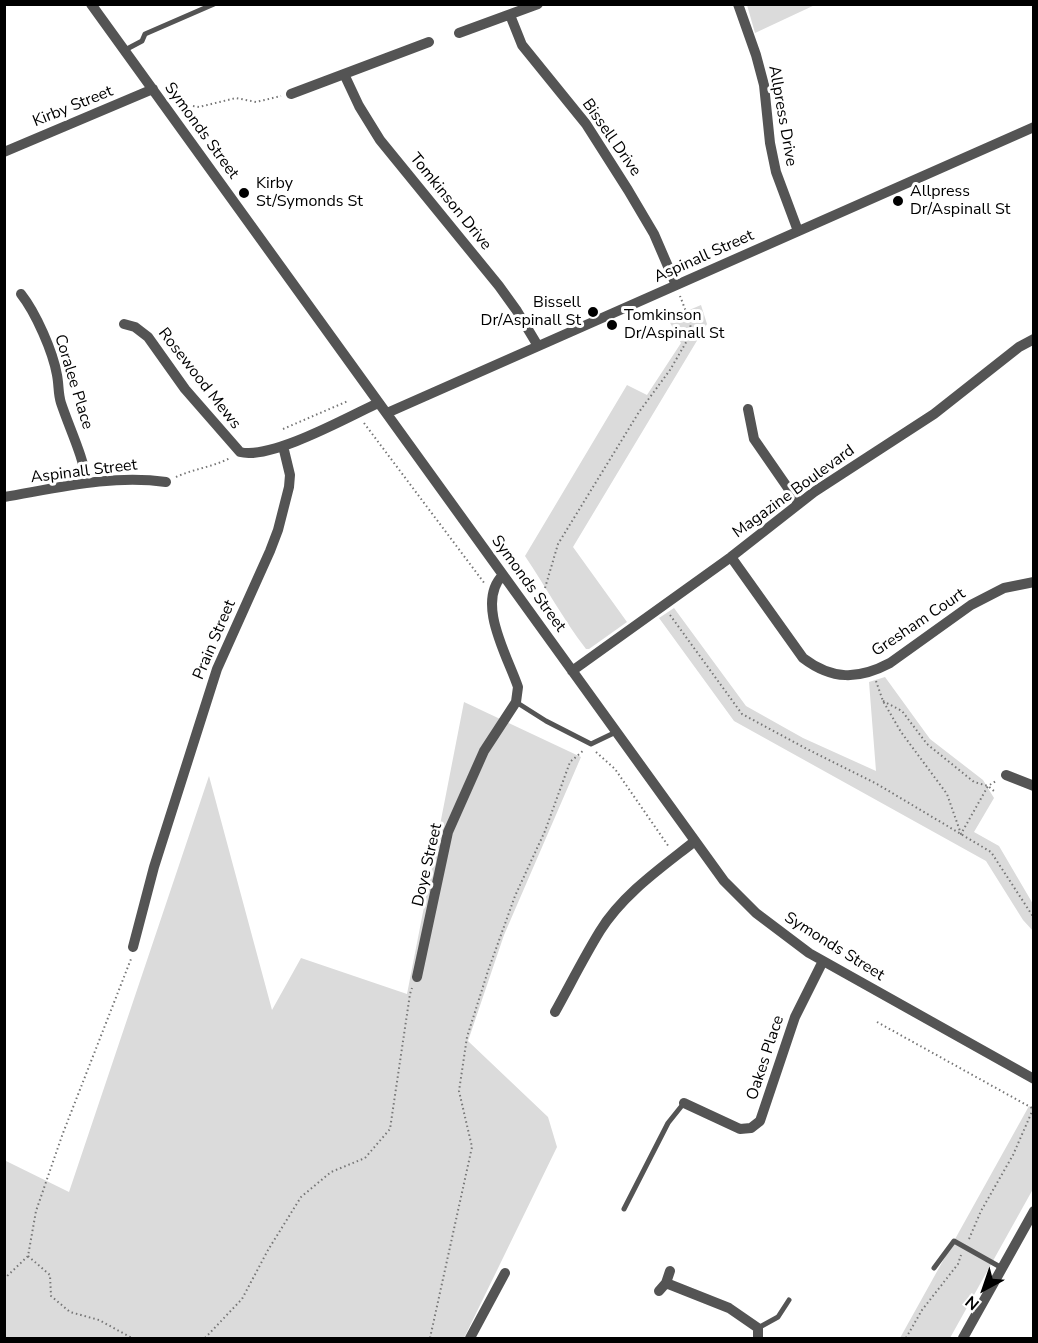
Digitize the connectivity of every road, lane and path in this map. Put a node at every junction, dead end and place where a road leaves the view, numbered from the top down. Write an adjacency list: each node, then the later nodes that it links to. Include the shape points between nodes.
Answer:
1 (91, 4): 8 (street, Symonds Street)
2 (214, 4): 8 (lane, via 145,34 142,41)
3 (538, 4): 5 (street)
4 (738, 4): 15 (street, Allpress Drive, via 764,85 776,172)
5 (510, 15): 6 (street); 16 (street, Bissell Drive, via 522,45 586,124 628,190 654,234)
6 (459, 33)
7 (429, 42): 9 (street)
8 (125, 50): 10 (street, Symonds Street)
9 (344, 74): 11 (street); 20 (street, Tomkinson Drive, via 381,140 499,286)
10 (153, 90): 14 (street, Kirby Street); 22 (street, Symonds Street)
11 (291, 94): 12 (path, via 256,102 236,98)
12 (193, 106)
13 (1034, 128): 15 (street, Aspinall Street)
14 (4, 152)
15 (798, 231): 16 (street, Aspinall Street)
16 (676, 285): 20 (street, Aspinall Street); 36 (path, via 690,322 688,339 558,544)
17 (21, 294): 30 (street, Coralee Place, via 34,313 58,377 60,400 83,461)
18 (124, 324): 28 (street, Rosewood Mews, via 148,337 185,389)
19 (1034, 339): 32 (street, Magazine Boulevard, via 934,414)
20 (538, 346): 24 (street, Aspinall Street)
21 (348, 400): 26 (path)
22 (378, 403): 24 (street, Symonds Street); 27 (street)
23 (748, 409): 32 (street, via 754,439)
24 (387, 413): 34 (street, Symonds Street)
25 (360, 419): 37 (path)
26 (284, 429)
27 (284, 446): 28 (street, Rosewood Mews, via 258,454); 53 (street, Prain Street, via 290,475 278,530 217,669 154,867)
28 (240, 452): 29 (path, via 219,464)
29 (166, 482): 30 (street, Aspinall Street, via 145,479)
30 (87, 483): 31 (street, Aspinall Street)
31 (4, 497)
32 (799, 504): 33 (street, Magazine Boulevard)
33 (731, 557): 38 (street, Magazine Boulevard); 39 (street, Gresham Court, via 793,646 814,666 840,675)
34 (502, 575): 37 (street); 40 (street, Symonds Street)
35 (1034, 582): 39 (street, Gresham Court, via 1004,588 971,605)
36 (545, 588)
37 (492, 593): 42 (street, via 495,622 518,687)
38 (663, 606): 40 (street, Magazine Boulevard); 49 (path, via 742,714 877,784)
39 (876, 670): 41 (path)
40 (572, 671): 43 (street, Symonds Street)
41 (883, 701): 46 (path, via 902,711 927,744 974,782); 49 (path, via 947,794)
42 (516, 702): 44 (lane); 55 (street, Doye Street, via 484,751 448,832)
43 (616, 732): 44 (lane); 50 (street, Symonds Street)
44 (591, 744): 51 (path, via 615,769); 74 (path, via 570,762 545,831 515,896 467,1037 459,1091 472,1147)
45 (1006, 775): 46 (path); 47 (street)
46 (988, 786): 48 (path); 49 (path)
47 (1034, 786)
48 (993, 791)
49 (961, 834): 52 (path, via 991,852)
50 (695, 841): 54 (street, Symonds Street, via 724,880 756,913); 56 (street, via 624,901 601,929)
51 (670, 848)
52 (1034, 918)
53 (133, 947): 64 (path, via 36,1211)
54 (823, 961): 58 (street, Symonds Street); 59 (street, Oakes Place, via 795,1017 756,1125 740,1129)
55 (417, 977): 73 (path, via 410,994 390,1129 366,1158 331,1172 301,1197 242,1299)
56 (555, 1012)
57 (877, 1022): 60 (path)
58 (1034, 1079)
59 (684, 1103): 61 (lane, via 668,1123)
60 (1033, 1108): 63 (path)
61 (624, 1209)
62 (1034, 1211): 66 (street)
63 (965, 1247): 65 (lane, via 954,1241); 66 (lane); 76 (path, via 958,1264 922,1310)
64 (28, 1256): 69 (path); 72 (path, via 51,1275 51,1296 70,1312 99,1320)
65 (934, 1268)
66 (1002, 1268): 77 (street)
67 (670, 1271): 71 (street, via 662,1287 729,1308)
68 (505, 1273): 75 (street)
69 (4, 1279)
70 (789, 1300): 71 (lane, via 778,1317)
71 (758, 1333)
72 (132, 1338)
73 (205, 1338)
74 (430, 1338)
75 (470, 1338)
76 (906, 1338)
77 (963, 1338)

